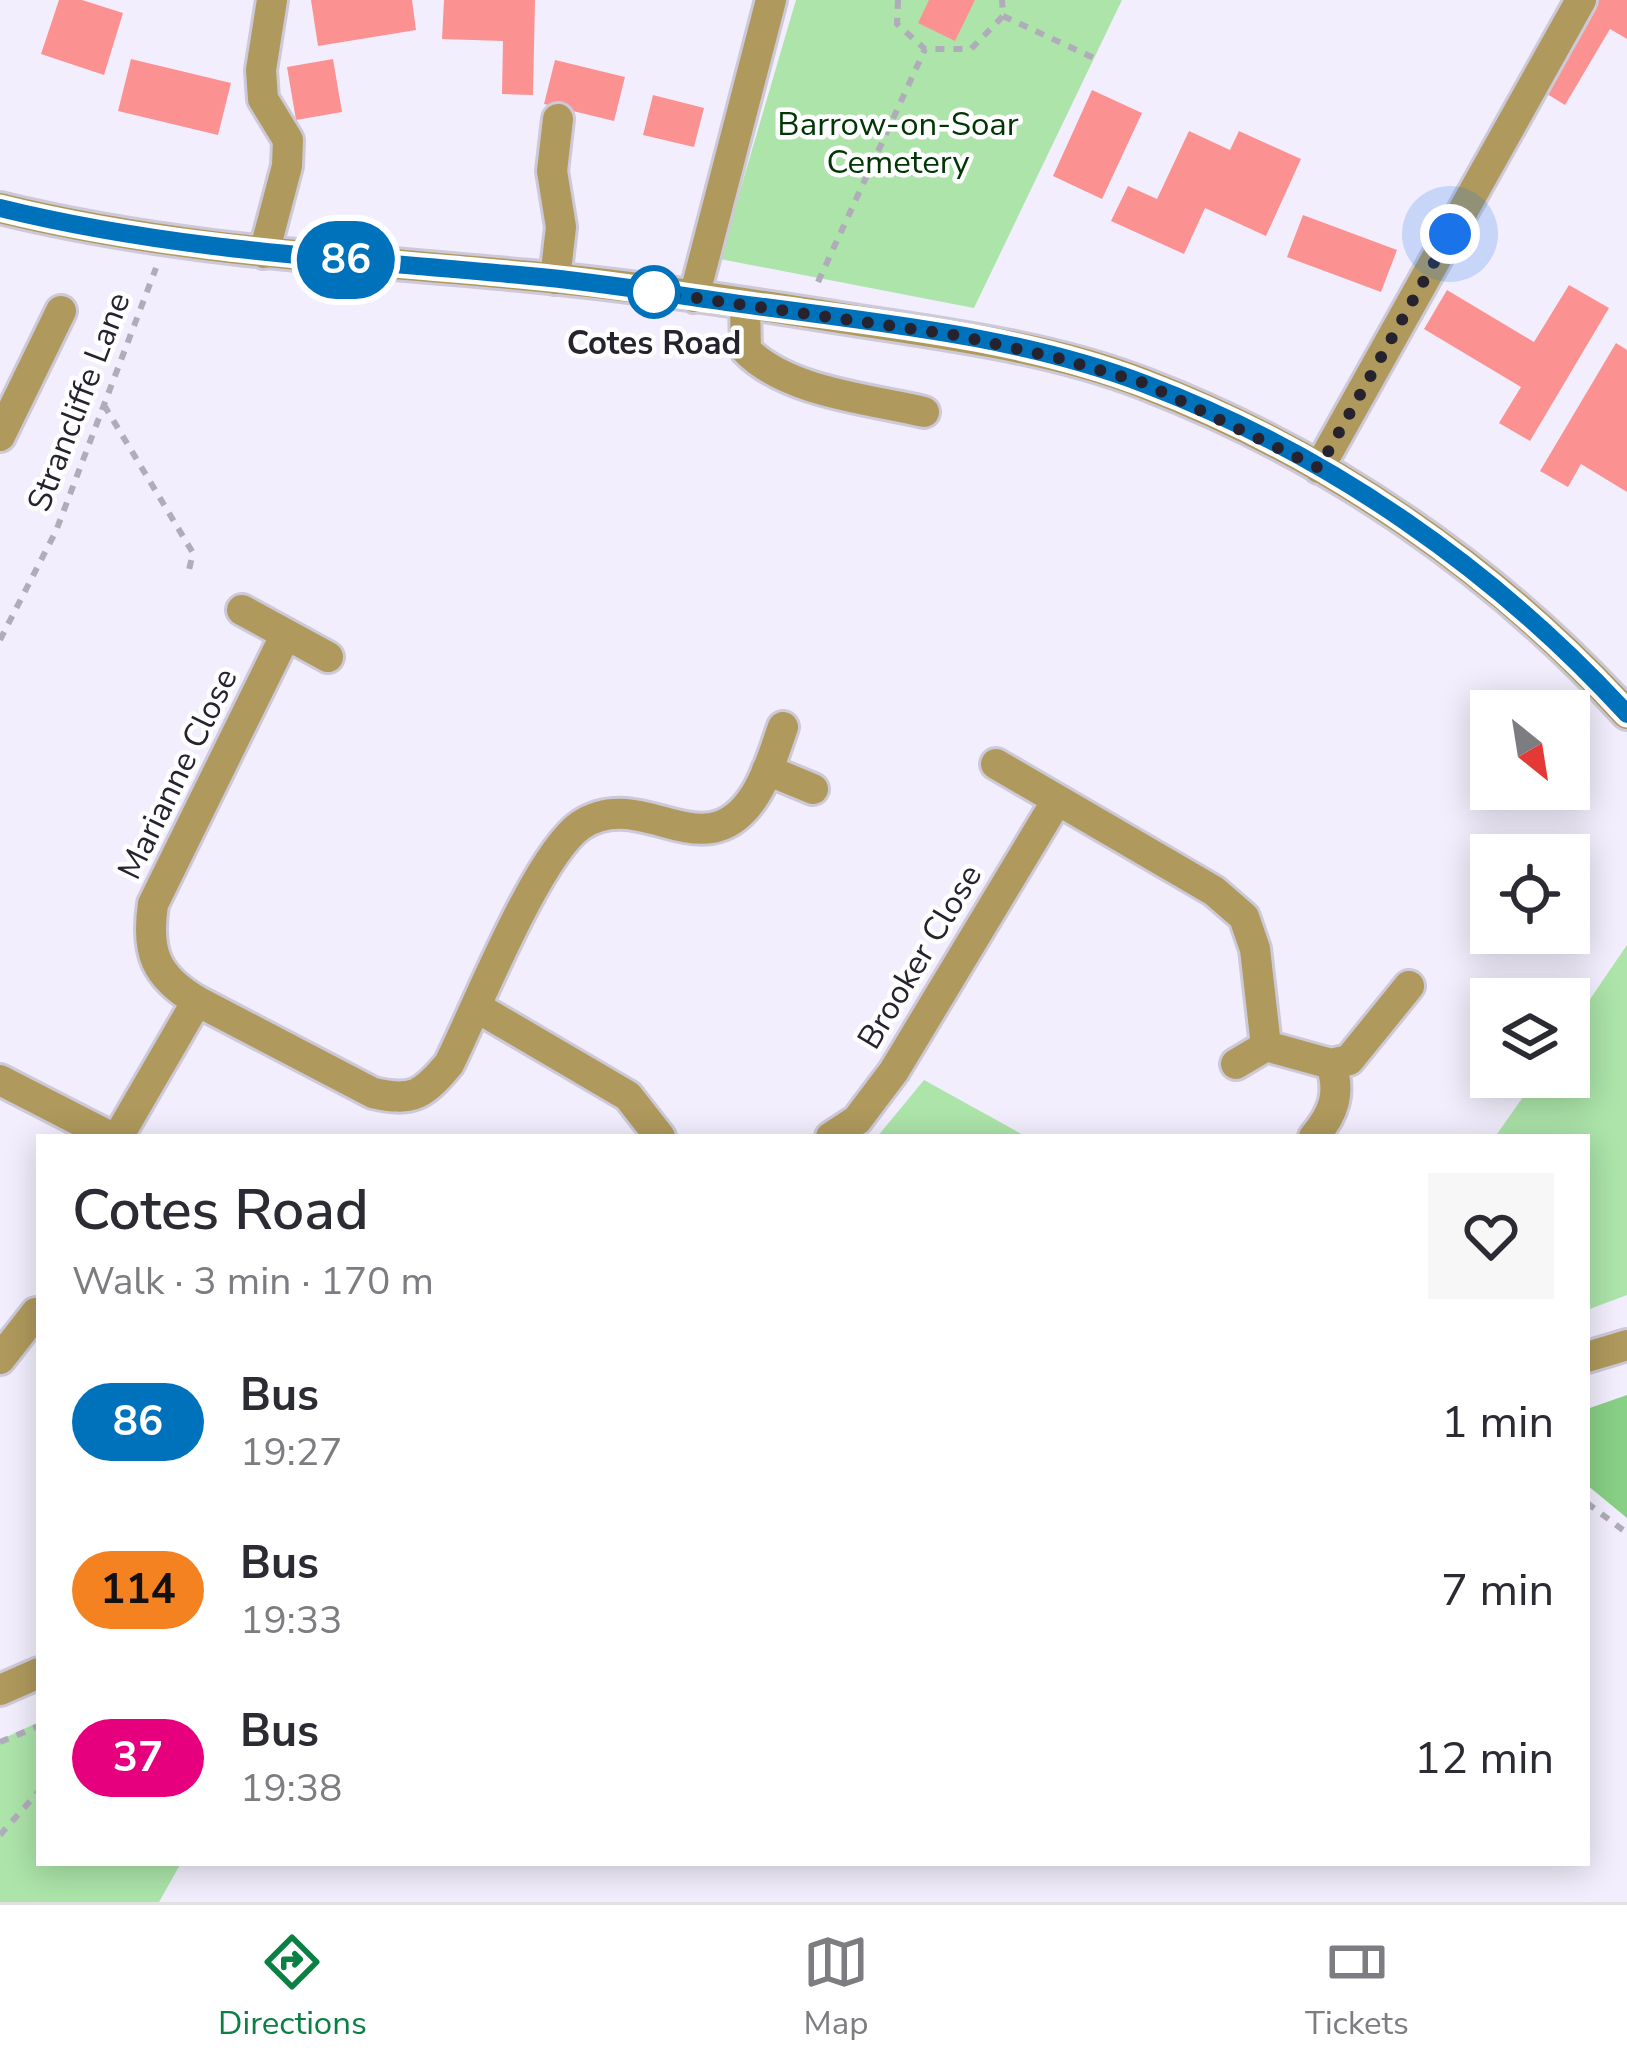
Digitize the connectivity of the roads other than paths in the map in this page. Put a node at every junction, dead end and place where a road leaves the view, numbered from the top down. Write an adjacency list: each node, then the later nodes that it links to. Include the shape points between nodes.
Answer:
1 (272, 0): 6 (street, via 262,100 287,140 287,166)
2 (771, 0): 8 (street)
3 (1581, 0): 13 (street)
4 (558, 118): 7 (street)
5 (0, 208): 6 (street)
6 (264, 253): 7 (street)
7 (555, 278): 8 (street)
8 (694, 297): 9 (street)
9 (745, 304): 11 (street, via 746,350 764,369); 13 (street, via 955,335 1144,383)
10 (61, 311): 12 (street, via 35,334)
11 (924, 412)
12 (0, 436)
13 (1319, 468): 17 (street, via 1431,536 1581,664)
14 (242, 610): 15 (street)
15 (286, 634): 16 (street); 24 (street, Marianne Close, via 153,904 154,960 173,987)
16 (328, 657)
17 (1627, 714)
18 (783, 727): 20 (street)
19 (996, 764): 22 (street)
20 (767, 770): 21 (street); 25 (street, via 754,798 704,831 642,814 584,823 538,879)
21 (813, 789)
22 (1056, 802): 26 (street, via 1214,891 1244,917); 33 (street, Brooker Close, via 894,1071)
23 (1409, 986): 28 (street, via 1349,1060)
24 (197, 1001): 25 (street, Marianne Close, via 373,1093 402,1100 439,1076); 31 (street)
25 (478, 1008): 32 (street, via 628,1096)
26 (1266, 1046): 27 (street); 28 (street)
27 (1236, 1064)
28 (1331, 1064): 34 (street, via 1339,1087)
29 (0, 1079): 30 (street)
30 (109, 1134)
31 (117, 1134)
32 (659, 1134)
33 (835, 1134)
34 (1317, 1134)
35 (36, 1314): 38 (street)
36 (1627, 1346): 37 (street)
37 (1590, 1356)
38 (0, 1359)
39 (36, 1674): 40 (street)
40 (0, 1690)

